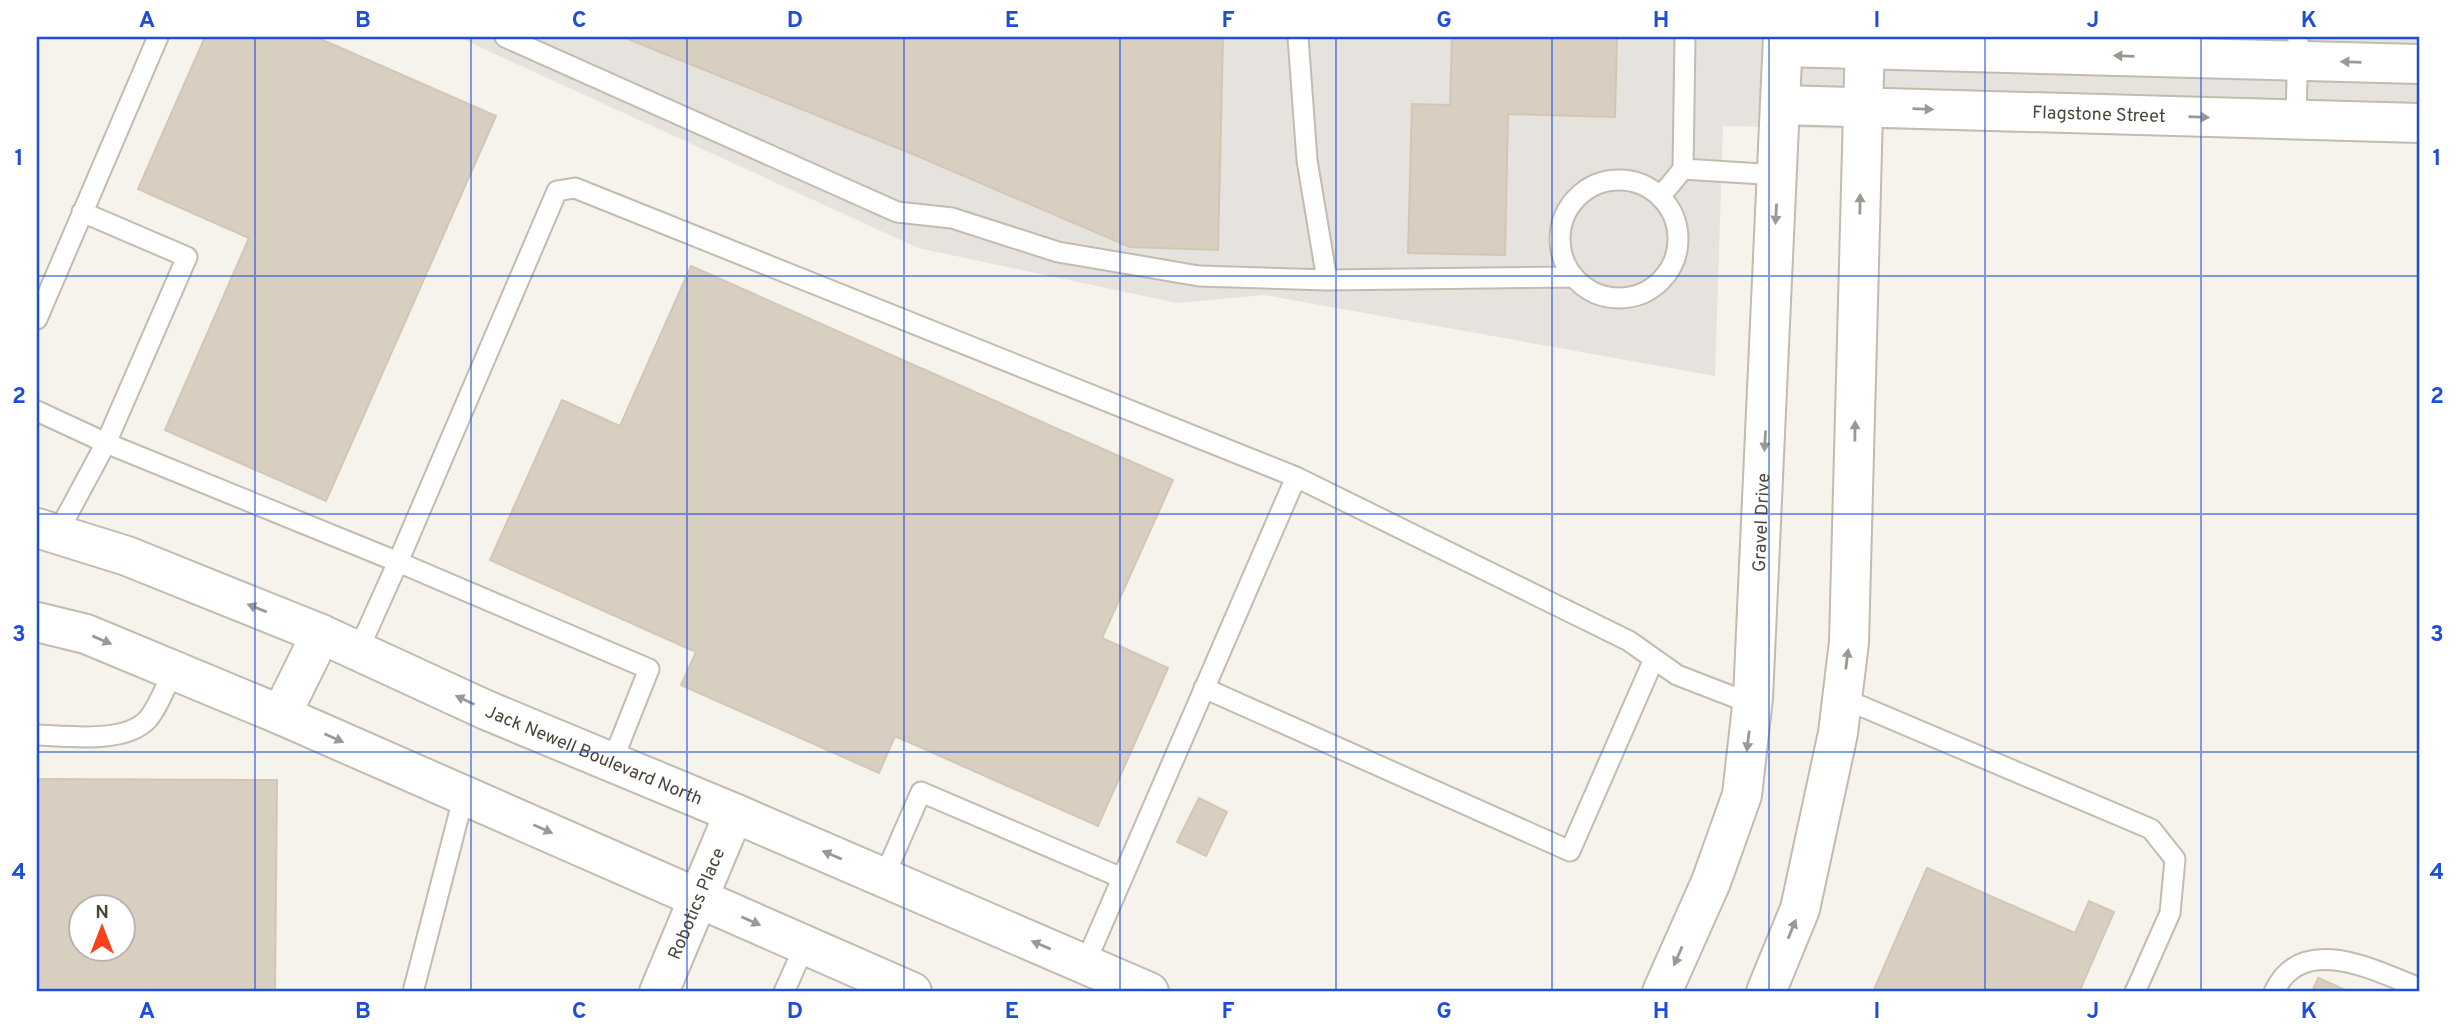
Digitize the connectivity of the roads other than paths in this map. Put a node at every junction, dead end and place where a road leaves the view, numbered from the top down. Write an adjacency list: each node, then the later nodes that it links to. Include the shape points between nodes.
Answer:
1 (158, 37): 16 (lane)
2 (505, 37): 18 (lane, via 897,212 952,218 1058,252 1199,276)
3 (1298, 37): 18 (lane, via 1307,160)
4 (1685, 37): 13 (lane)
5 (1783, 42): 6 (street); 9 (street, Gravel Drive)
6 (1865, 43): 7 (street, one-way to 6); 10 (street)
7 (2298, 49): 8 (street, one-way to 7); 11 (lane)
8 (2419, 64)
9 (1781, 106): 10 (street, Flagstone Street); 14 (street, Gravel Drive)
10 (1863, 107): 11 (street, Flagstone Street, one-way to 11); 31 (street, one-way to 10, via 1849,642)
11 (2296, 120): 12 (street, Flagstone Street)
12 (2419, 123)
13 (1683, 169): 14 (lane); 15 (lane)
14 (1778, 175): 32 (street, Gravel Drive, one-way to 32)
15 (1660, 197): 17 (lane, via 1624,180 1604,182 1571,203 1559,240); 17 (lane, via 1672,213 1677,250 1659,282 1625,298 1605,296)
16 (82, 212): 19 (lane); 21 (lane, via 187,257)
17 (1573, 277): 18 (lane)
18 (1327, 280)
19 (37, 319)
20 (37, 411): 21 (lane)
21 (106, 443): 23 (lane); 24 (lane)
22 (1296, 477): 24 (lane, via 575,188 557,191); 28 (lane, via 1629,641); 30 (lane)
23 (47, 531): 26 (street, Jack Newell Boulevard North, one-way to 23, via 127,556)
24 (398, 562): 27 (lane); 35 (lane, via 649,670)
25 (37, 622): 29 (street, one-way to 29, via 86,634)
26 (321, 634): 27 (street, Jack Newell Boulevard North); 33 (street)
27 (358, 651): 35 (street, Jack Newell Boulevard North, one-way to 27)
28 (1654, 659): 30 (lane, via 1570,851); 32 (lane, via 1677,675)
29 (174, 670): 33 (street); 34 (lane, via 150,718 135,731 112,736)
30 (1204, 688): 39 (lane)
31 (1842, 698): 50 (street, one-way to 31, via 1800,909); 51 (lane, via 2151,829 2175,859 2170,913)
32 (1752, 704): 49 (street, Gravel Drive, one-way to 49, via 1742,795 1711,882)
33 (281, 715): 36 (street, one-way to 36)
34 (37, 735)
35 (612, 762): 37 (street, Jack Newell Boulevard North)
36 (464, 795): 40 (street, one-way to 40); 44 (lane)
37 (734, 813): 38 (street, Jack Newell Boulevard North, one-way to 37); 40 (street, Robotics Place)
38 (884, 877): 39 (lane, via 921,792); 42 (street, Jack Newell Boulevard North, one-way to 38)
39 (1122, 878): 42 (lane)
40 (699, 898): 41 (street, one-way to 41); 45 (street, Robotics Place)
41 (805, 945): 46 (lane); 47 (street)
42 (1085, 964): 48 (street, Jack Newell Boulevard North)
43 (2419, 988): 52 (lane, via 2362,964 2318,959 2297,964 2280,978)
44 (413, 992)
45 (659, 992)
46 (784, 992)
47 (912, 992)
48 (1149, 992)
49 (1662, 992)
50 (1766, 992)
51 (2135, 992)
52 (2274, 992)

